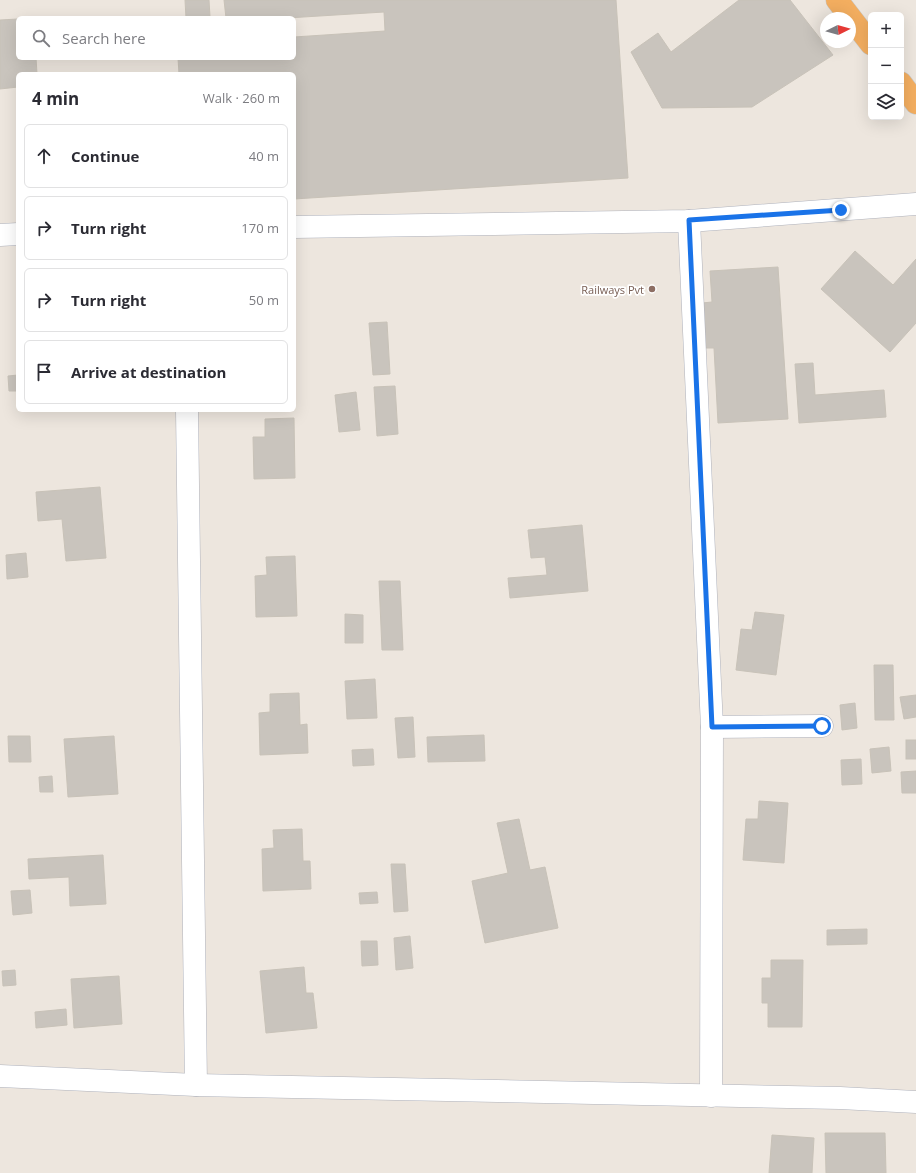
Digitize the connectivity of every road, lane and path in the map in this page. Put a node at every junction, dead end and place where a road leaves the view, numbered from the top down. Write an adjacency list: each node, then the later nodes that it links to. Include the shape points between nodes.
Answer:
1 (837, 0): 2 (highway)
2 (868, 40)
3 (902, 84): 4 (highway)
4 (916, 103)
5 (916, 204): 6 (street)
6 (689, 220): 7 (street); 12 (street)
7 (296, 227)
8 (16, 234): 9 (street)
9 (0, 235)
10 (186, 412): 14 (street)
11 (822, 726): 12 (street)
12 (712, 727): 15 (street)
13 (0, 1076): 14 (street)
14 (196, 1084): 15 (street)
15 (711, 1096): 16 (street)
16 (916, 1102)

